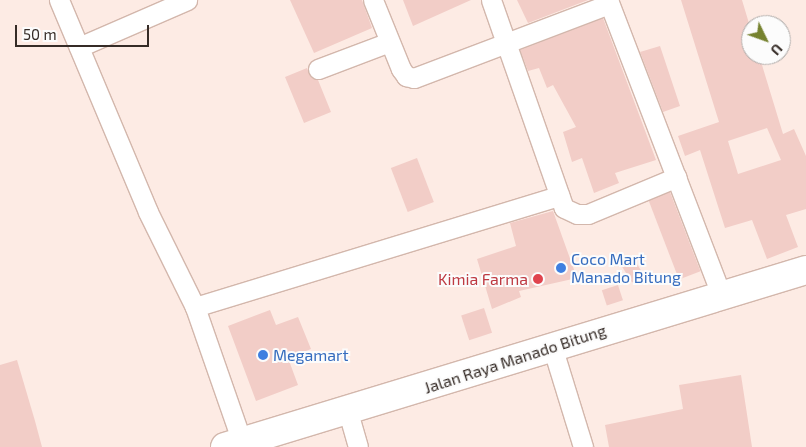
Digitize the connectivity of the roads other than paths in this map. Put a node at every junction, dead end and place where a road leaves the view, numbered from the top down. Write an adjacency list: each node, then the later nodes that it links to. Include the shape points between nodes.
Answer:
1 (59, 0): 8 (street)
2 (187, 0): 8 (street)
3 (373, 0): 6 (street)
4 (491, 0): 7 (street)
5 (608, 2): 7 (street); 10 (street)
6 (389, 42): 7 (street, via 404,73 414,78); 9 (street)
7 (508, 44): 11 (street)
8 (79, 47): 14 (street, via 148,212)
9 (318, 69)
10 (677, 177): 11 (street, via 588,214 564,208); 13 (street)
11 (559, 196): 14 (street)
12 (806, 270): 13 (highway, Jalan Raya Manado Bitung)
13 (722, 297): 15 (highway, Jalan Raya Manado Bitung)
14 (195, 307): 17 (street)
15 (552, 346): 16 (highway, Jalan Raya Manado Bitung); 19 (street)
16 (348, 412): 17 (highway, Jalan Raya Manado Bitung); 18 (street)
17 (233, 445)
18 (358, 447)
19 (582, 447)

